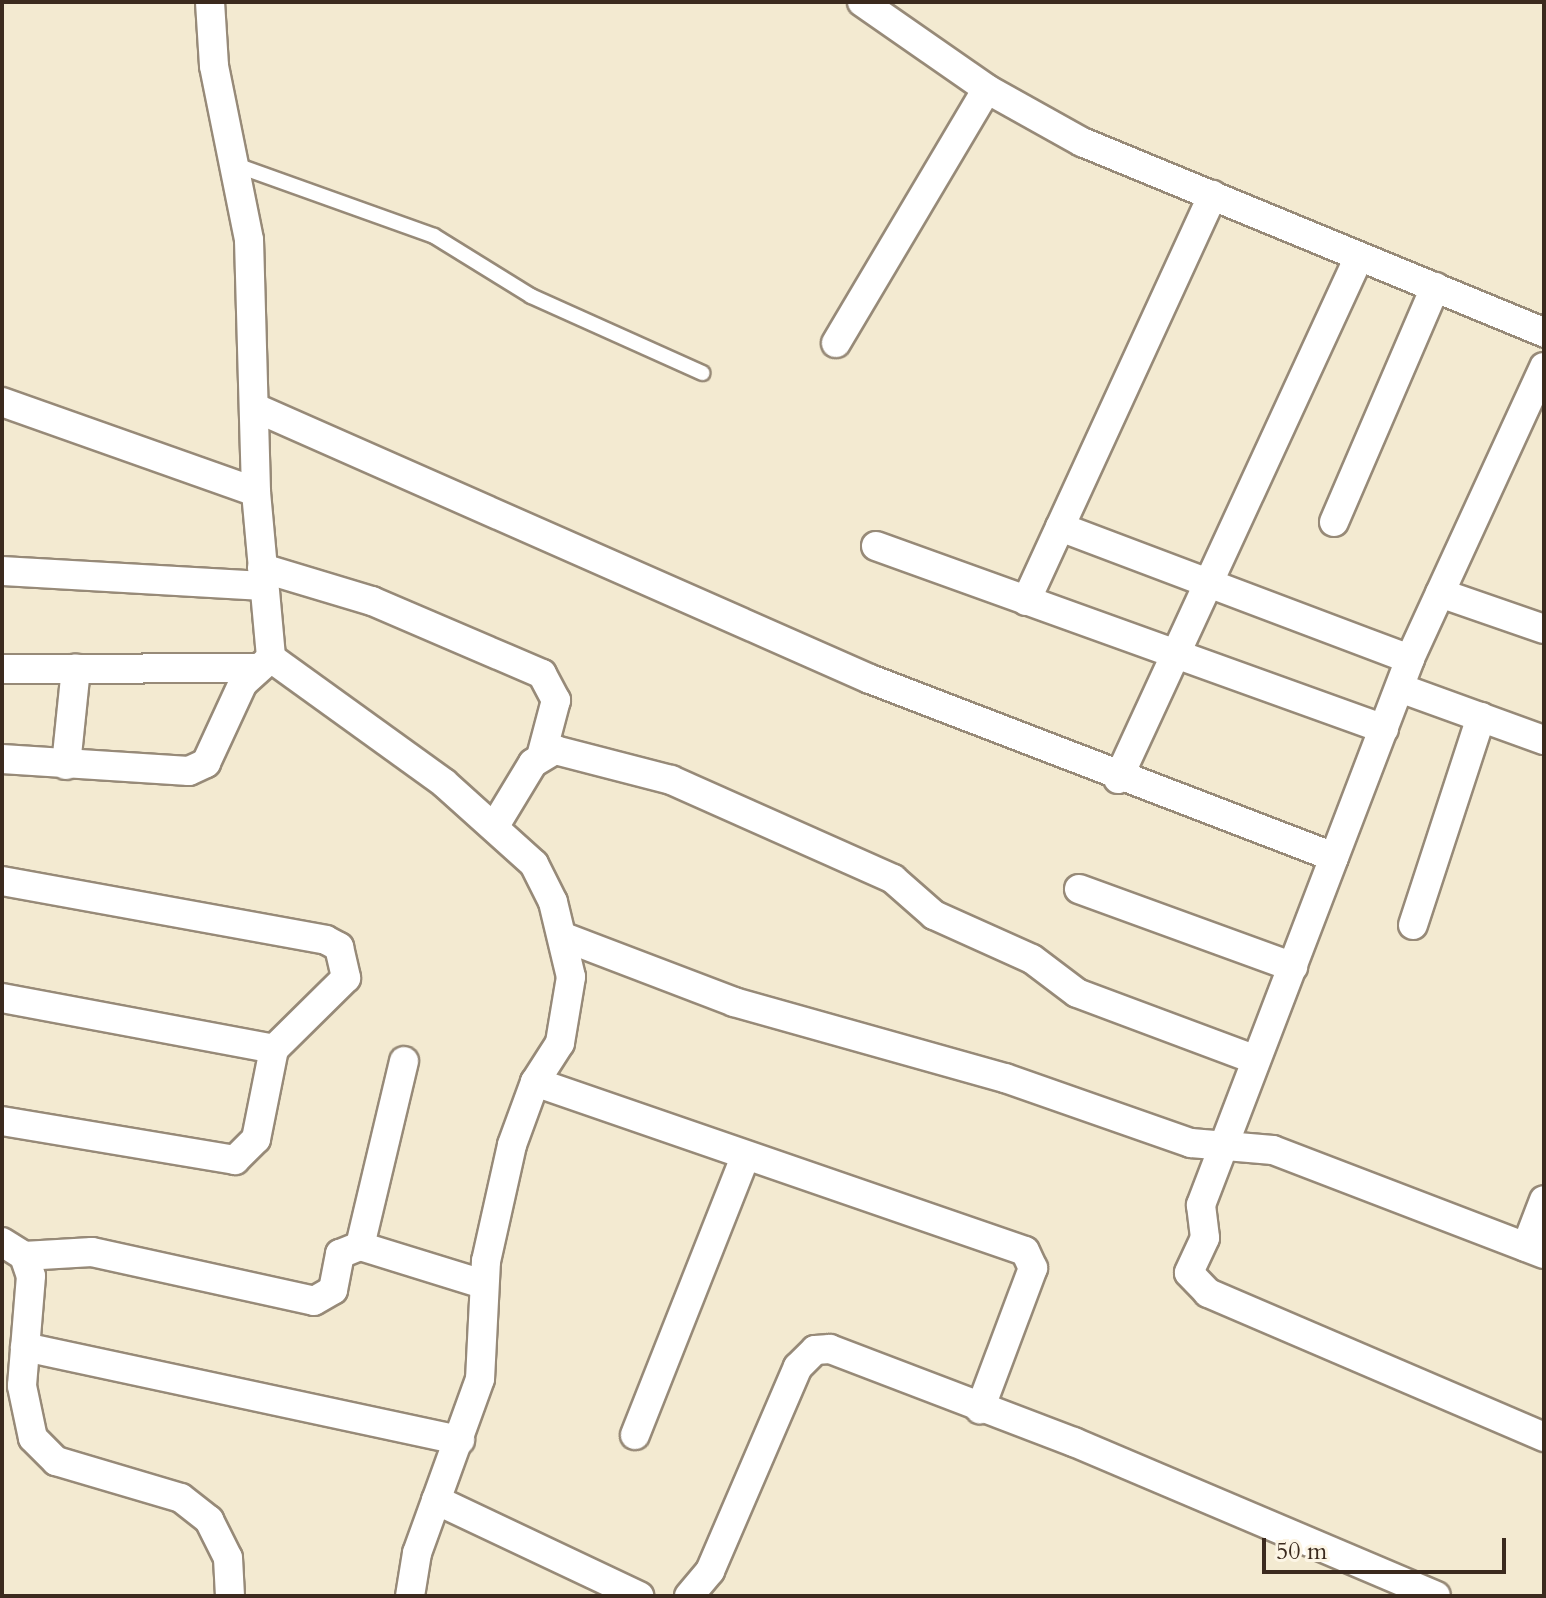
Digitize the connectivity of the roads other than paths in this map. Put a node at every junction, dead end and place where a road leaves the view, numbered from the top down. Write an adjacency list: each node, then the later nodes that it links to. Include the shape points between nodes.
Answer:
1 (210, 2): 4 (street, via 214,66)
2 (862, 2): 3 (street)
3 (987, 89): 5 (street, via 1082,142); 9 (street)
4 (236, 165): 11 (lane, via 434,236 572,317); 13 (street, via 249,240)
5 (1213, 195): 6 (street); 16 (street)
6 (1359, 257): 7 (street); 20 (street)
7 (1435, 287): 8 (street); 15 (street)
8 (1544, 332)
9 (836, 343)
10 (1544, 367): 21 (street)
11 (702, 373)
12 (2, 402): 14 (street)
13 (258, 409): 14 (street); 36 (street, via 712,612)
14 (256, 492): 19 (street)
15 (1334, 522)
16 (1060, 527): 20 (street); 22 (street)
17 (876, 546): 22 (street)
18 (2, 571): 19 (street)
19 (262, 577): 26 (street); 33 (street, via 372,601 542,674 556,700)
20 (1202, 583): 24 (street); 25 (street)
21 (1440, 593): 23 (street); 25 (street)
22 (1026, 601): 24 (street)
23 (1544, 629)
24 (1172, 655): 31 (street); 36 (street)
25 (1410, 659): 29 (street)
26 (264, 663): 28 (street); 35 (street, via 206,763 167,775); 37 (street)
27 (2, 669): 28 (street)
28 (76, 669): 35 (street)
29 (1400, 688): 30 (street); 31 (street)
30 (1481, 717): 32 (street); 41 (street)
31 (1384, 729): 38 (street)
32 (1544, 740)
33 (542, 753): 37 (street); 46 (street, via 572,751 732,801 893,879 934,915 1032,959 1077,993)
34 (2, 759): 35 (street)
35 (66, 765)
36 (1118, 779): 38 (street)
37 (496, 824): 42 (street, via 534,864)
38 (1334, 857): 43 (street)
39 (2, 881): 45 (street, via 339,947 346,978)
40 (1079, 889): 43 (street)
41 (1413, 925)
42 (564, 937): 48 (street, via 570,1013); 50 (street, via 734,1002)
43 (1293, 967): 46 (street)
44 (2, 998): 45 (street)
45 (274, 1049): 49 (street, via 256,1139 235,1160)
46 (1256, 1060): 50 (street)
47 (404, 1061): 53 (street)
48 (535, 1082): 51 (street); 56 (street, via 512,1145)
49 (2, 1121)
50 (1222, 1149): 55 (street, via 1273,1150); 60 (street, via 1201,1205 1205,1238 1189,1273 1193,1285)
51 (744, 1160): 58 (street, via 1025,1251 1033,1268); 59 (street)
52 (1544, 1200): 55 (street)
53 (360, 1246): 54 (street, via 340,1254 333,1290 314,1301 92,1252); 56 (street)
54 (13, 1249): 57 (street, via 32,1296)
55 (1535, 1250)
56 (483, 1284): 61 (street, via 480,1379)
57 (25, 1347): 61 (street); 63 (street, via 23,1413 33,1438 56,1461 181,1498 209,1520 228,1558)
58 (980, 1409): 66 (street, via 815,1350 798,1367 710,1571); 67 (street)
59 (635, 1435)
60 (1544, 1437)
61 (460, 1440): 62 (street)
62 (436, 1500): 64 (street); 65 (street)
63 (230, 1596)
64 (410, 1596)
65 (639, 1596)
66 (689, 1596)
67 (1436, 1596)

